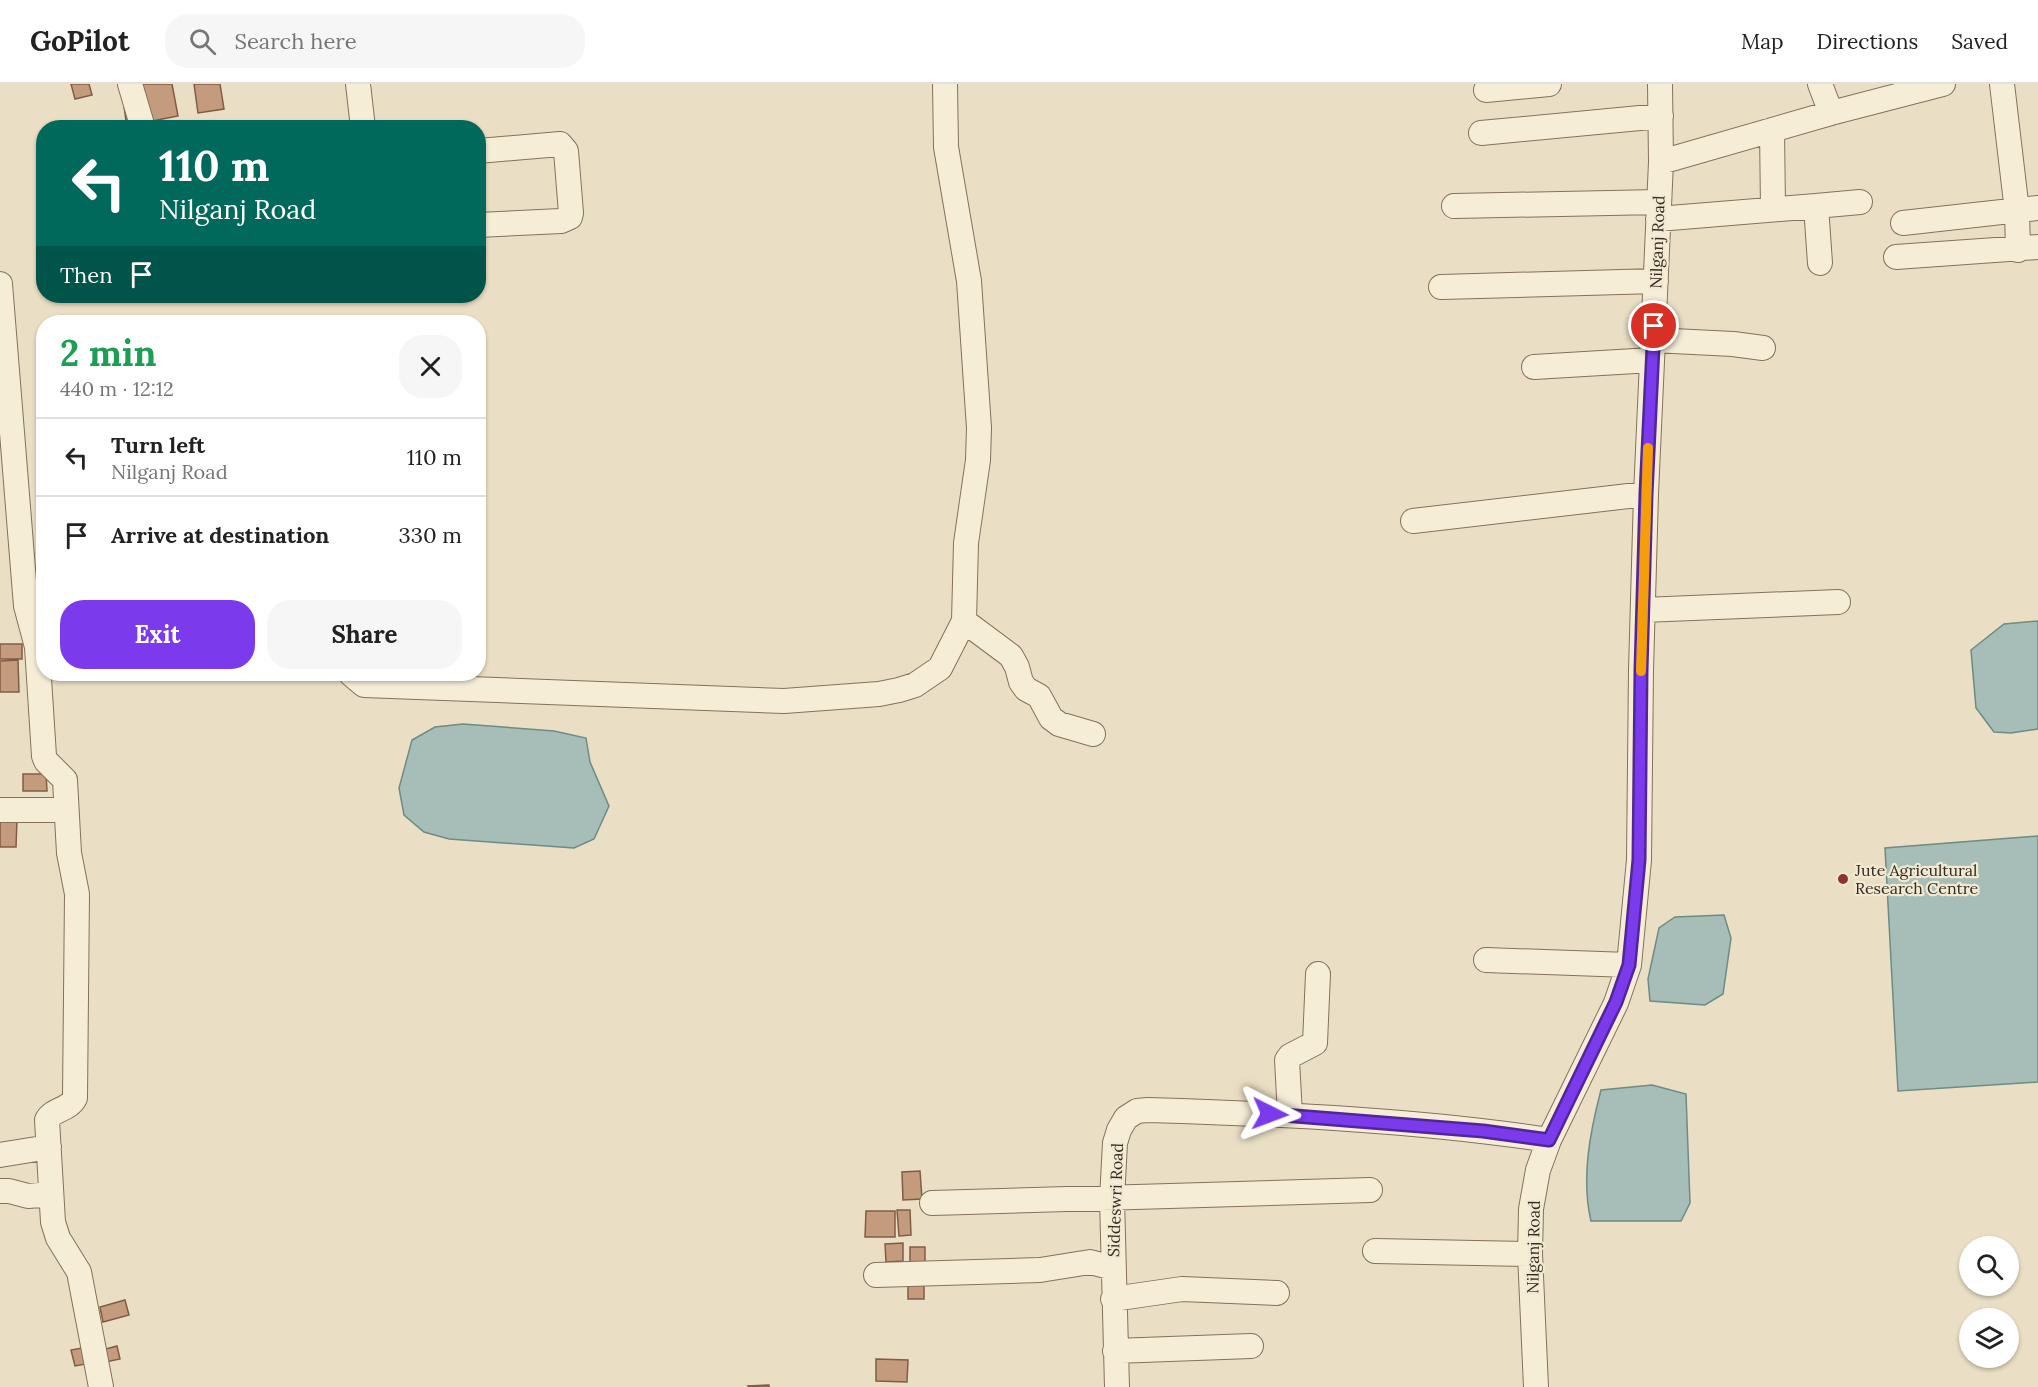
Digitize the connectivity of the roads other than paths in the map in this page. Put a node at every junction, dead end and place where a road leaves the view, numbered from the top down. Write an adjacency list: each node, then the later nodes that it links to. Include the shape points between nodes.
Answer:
1 (130, 84): 12 (street)
2 (358, 84): 13 (street)
3 (945, 84): 39 (street, via 946,147 969,281 979,411 978,460 966,543)
4 (1549, 84): 9 (street)
5 (1660, 84): 11 (street, Nilganj Road)
6 (1820, 84): 10 (street)
7 (1943, 84): 10 (street)
8 (2002, 84): 22 (street)
9 (1486, 90)
10 (1831, 113): 14 (street)
11 (1661, 116): 15 (street); 17 (street, Nilganj Road)
12 (141, 120)
13 (362, 120)
14 (1772, 130): 17 (street); 21 (street)
15 (1481, 133)
16 (486, 150): 25 (street, via 560,144 566,151 571,213 561,221)
17 (1661, 162): 23 (street, Nilganj Road)
18 (1860, 202): 20 (street)
19 (1454, 206): 23 (street)
20 (1816, 206): 21 (street); 28 (street)
21 (1773, 209): 23 (street)
22 (2027, 209): 24 (street); 26 (street)
23 (1659, 210): 29 (street, Nilganj Road)
24 (1903, 223)
25 (486, 225)
26 (2028, 248): 27 (street)
27 (1896, 256)
28 (1820, 263)
29 (1656, 281): 31 (street); 33 (street, Nilganj Road)
30 (0, 284): 40 (street, via 26,606)
31 (1441, 287)
32 (1763, 348): 33 (street, via 1733,344)
33 (1653, 350): 34 (street); 35 (street, Nilganj Road)
34 (1534, 367)
35 (1646, 494): 36 (street); 38 (street, Nilganj Road)
36 (1413, 520)
37 (1838, 602): 38 (street)
38 (1643, 610): 47 (street, Nilganj Road, via 1639,860)
39 (964, 621): 42 (street, via 940,668 915,685 879,694 784,701 364,685); 43 (street, via 1011,656 1021,682 1039,696 1051,718)
40 (36, 640)
41 (42, 681): 45 (street, via 44,756 65,780)
42 (359, 681)
43 (1093, 734)
44 (0, 810): 45 (street)
45 (66, 810): 51 (street, via 77,894 75,1098 48,1118)
46 (1486, 960): 47 (street)
47 (1629, 965): 50 (street, Nilganj Road, via 1616,1002)
48 (1318, 974): 49 (street, via 1315,1043 1287,1060)
49 (1290, 1115): 50 (street, Siddeswri Road); 56 (street, Siddeswri Road, via 1137,1112 1125,1118 1115,1143)
50 (1549, 1140): 59 (street, Nilganj Road, via 1538,1170)
51 (49, 1147): 52 (street); 55 (street)
52 (0, 1155)
53 (1370, 1190): 56 (street)
54 (0, 1191): 55 (street, via 28,1196)
55 (51, 1194): 66 (street, via 55,1230 79,1272)
56 (1112, 1199): 57 (street); 60 (street, Siddeswri Road)
57 (932, 1203)
58 (1375, 1251): 59 (street)
59 (1530, 1254): 68 (street, Nilganj Road)
60 (1113, 1268): 61 (street, via 1090,1262 1040,1270); 63 (street, Siddeswri Road)
61 (876, 1275)
62 (1277, 1293): 63 (street, via 1182,1289)
63 (1113, 1299): 65 (street, Siddeswri Road)
64 (1251, 1346): 65 (street)
65 (1115, 1351): 67 (street, Siddeswri Road)
66 (101, 1387)
67 (1117, 1387)
68 (1536, 1387)

